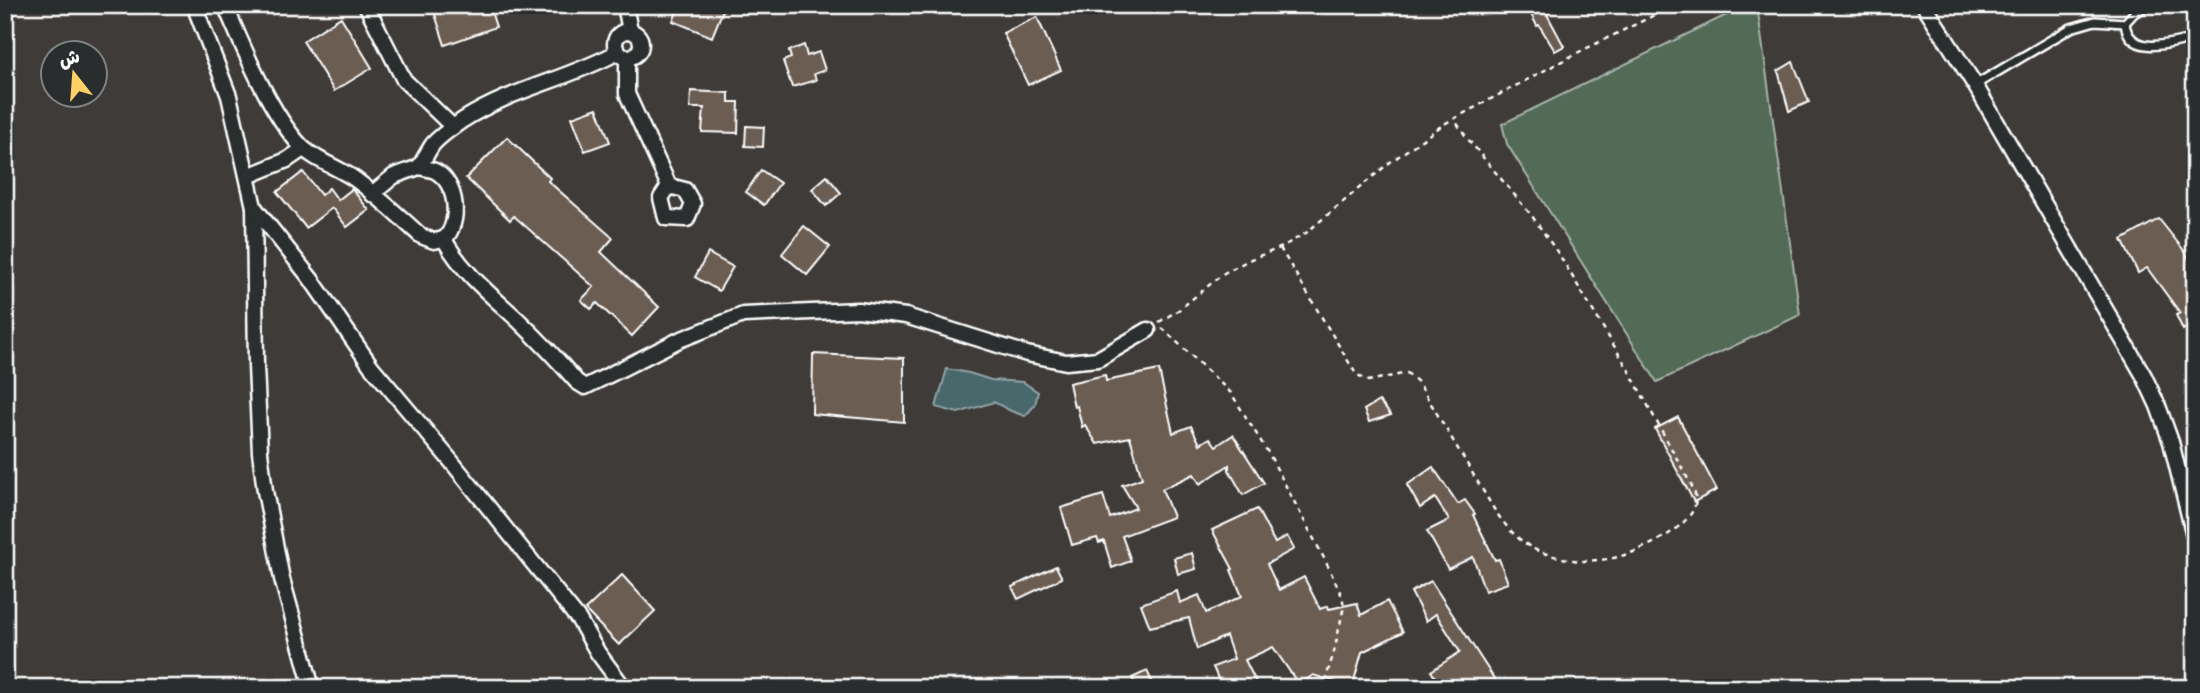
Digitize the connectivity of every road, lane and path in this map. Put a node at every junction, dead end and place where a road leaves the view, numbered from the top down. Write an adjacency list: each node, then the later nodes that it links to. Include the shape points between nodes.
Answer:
1 (194, 5): 17 (street, via 229,96)
2 (225, 5): 15 (street, via 272,103)
3 (366, 5): 14 (street, via 404,80)
4 (625, 5): 9 (street)
5 (1675, 5): 13 (path)
6 (1924, 5): 12 (street)
7 (2148, 5): 8 (lane)
8 (2124, 23): 10 (lane, via 2132,38 2147,46); 12 (lane, via 2095,21 2071,28)
9 (630, 31): 11 (street, via 615,42); 11 (street, via 639,36 642,46 636,54)
10 (2195, 38)
11 (622, 54): 14 (street, via 536,85); 18 (street, via 627,94)
12 (1975, 85): 24 (street, via 2144,376 2171,442)
13 (1454, 119): 22 (path); 22 (path, via 1560,256 1628,369 1693,490 1695,507 1684,523 1658,541 1620,557 1581,561 1538,551 1519,539 1503,523 1418,382 1407,373 1368,381 1356,374)
14 (453, 127): 16 (street, via 434,143)
15 (303, 149): 17 (street); 19 (street)
16 (419, 167): 19 (street, via 394,176); 21 (street, via 435,171 451,190 454,226)
17 (248, 176): 20 (street)
18 (669, 186)
19 (372, 194): 21 (street, via 421,236)
20 (254, 207): 25 (street, via 264,491); 26 (street, via 371,366 579,620)
21 (444, 239): 23 (street, via 467,273 585,387 679,340 743,315 858,310 906,316 1027,355 1066,362 1098,359)
22 (1280, 248): 27 (path, via 1224,273 1157,324 1231,393 1269,454 1336,584 1343,606)
23 (1148, 330)
24 (2195, 540)
25 (312, 688)
26 (624, 688)
27 (1323, 688)

